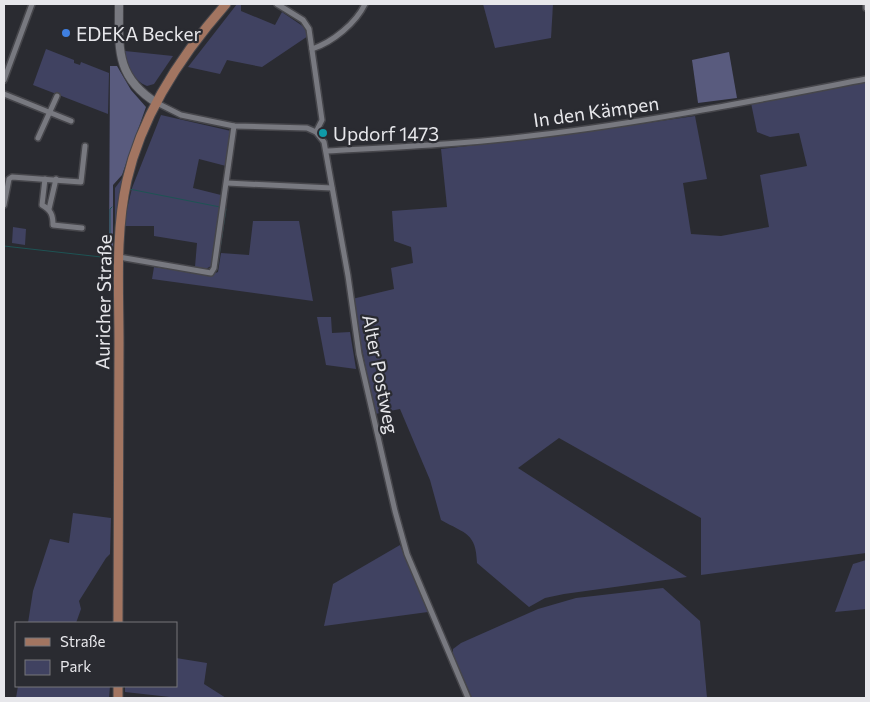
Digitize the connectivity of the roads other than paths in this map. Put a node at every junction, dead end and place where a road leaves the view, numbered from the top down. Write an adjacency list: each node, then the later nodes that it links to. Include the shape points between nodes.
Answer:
1 (32, 4): 10 (street)
2 (119, 4): 13 (street, via 119,46 123,66 134,84)
3 (226, 4): 13 (main road, Auricher Straße, via 188,52)
4 (277, 4): 8 (street, via 307,24)
5 (365, 4): 8 (street, via 332,39)
6 (866, 4): 7 (street)
7 (866, 8)
8 (312, 49): 17 (street, via 322,120)
9 (866, 79): 20 (street, In den Kämpen, via 713,109 538,135)
10 (4, 80)
11 (4, 94): 14 (street)
12 (56, 96): 14 (street)
13 (158, 103): 16 (street, via 181,115); 28 (main road, Auricher Straße, via 142,134 127,180 121,211)
14 (50, 112): 15 (street); 18 (street)
15 (70, 121)
16 (234, 126): 17 (street, via 301,127); 23 (street)
17 (316, 132): 20 (street, Alter Postweg)
18 (38, 138)
19 (85, 146): 22 (street, via 81,182)
20 (327, 151): 24 (street, Alter Postweg)
21 (45, 179): 22 (street); 25 (street, via 12,176); 26 (street, via 42,205)
22 (56, 179): 26 (street)
23 (227, 183): 24 (street); 28 (street, via 212,272)
24 (332, 188): 30 (street, Alter Postweg, via 359,354 395,512 407,554)
25 (4, 205)
26 (49, 209): 27 (street, via 53,225)
27 (82, 228)
28 (119, 257): 29 (main road, Auricher Straße)
29 (118, 622)
30 (468, 698)

